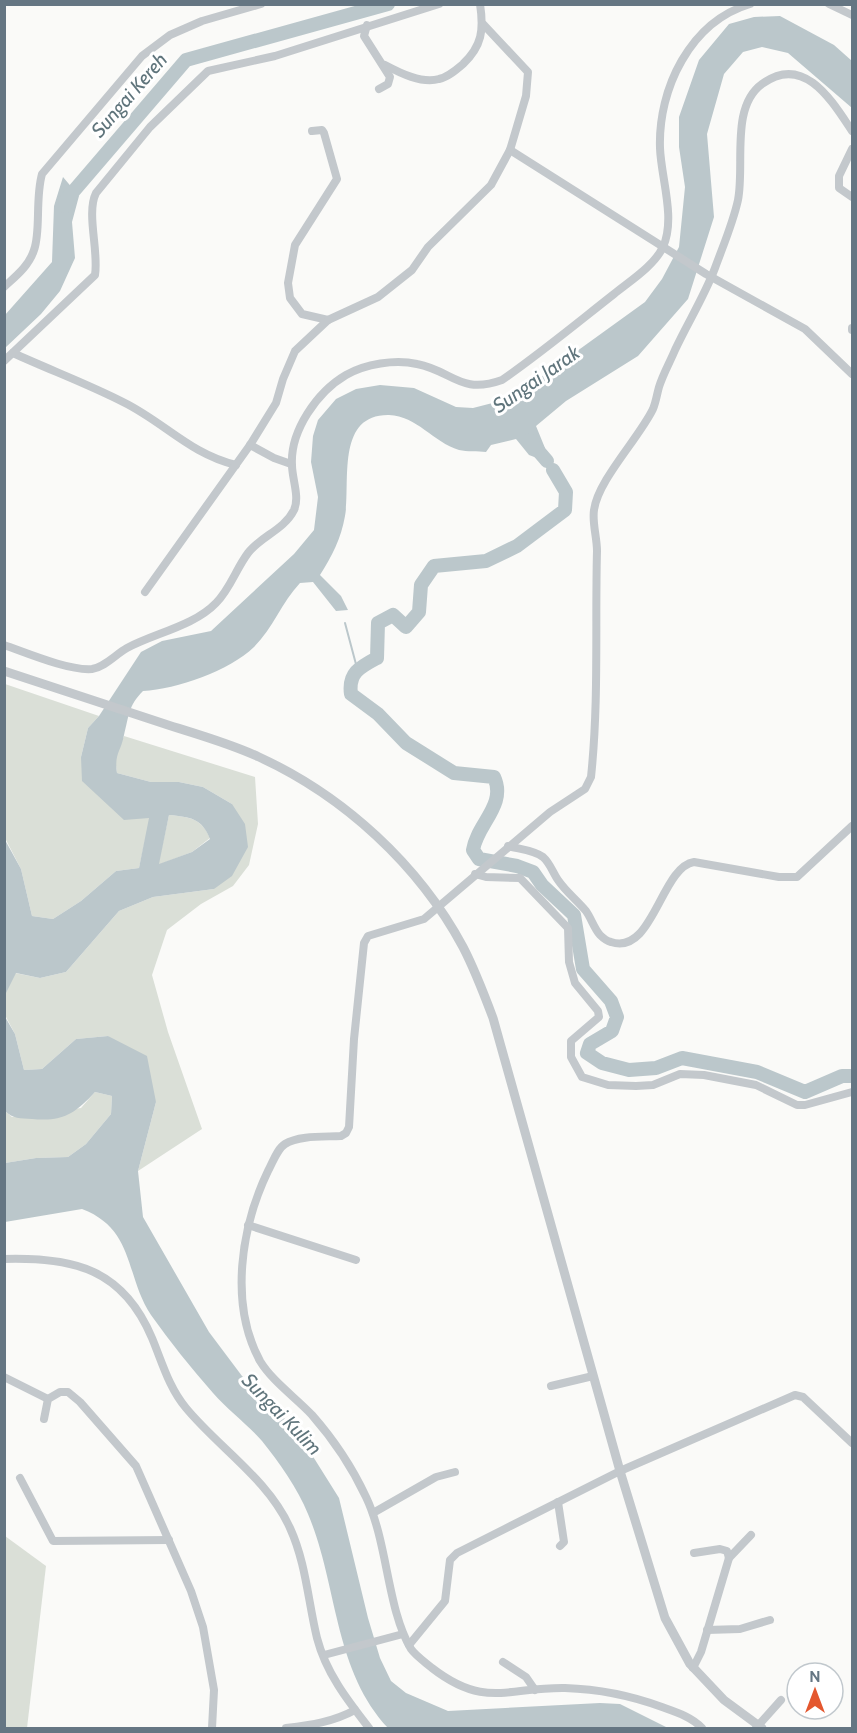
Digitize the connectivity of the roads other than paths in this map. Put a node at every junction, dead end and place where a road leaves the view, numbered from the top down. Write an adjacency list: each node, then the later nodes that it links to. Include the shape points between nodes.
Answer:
1 (261, 4): 18 (street, via 202,21 170,35 142,56 42,174 37,192 35,249 26,266)
2 (439, 4): 8 (street)
3 (480, 4): 7 (street)
4 (750, 4): 16 (street, via 698,38 671,85 662,117 660,147 667,207 667,233)
5 (829, 4): 6 (street)
6 (852, 15)
7 (483, 24): 9 (street, via 475,53 453,73 438,80 405,75); 14 (street, via 528,72 528,89)
8 (366, 25): 9 (street, via 364,36); 20 (street, via 274,56 217,67 199,77 150,127 96,193 95,275)
9 (385, 65): 10 (street, via 390,77 388,84)
10 (379, 89)
11 (852, 130): 17 (street, via 830,96 805,77 779,76 761,84 745,105 738,200)
12 (312, 131): 19 (street, via 324,133 337,179 295,245 288,283 295,308 302,314)
13 (852, 149): 15 (street, via 839,176 839,188)
14 (510, 150): 16 (street); 19 (street, via 491,185 428,247 412,270 378,297)
15 (852, 197)
16 (662, 248): 17 (street); 24 (street, via 641,271 502,380 485,386 470,385 416,364 398,363 346,374 310,409)
17 (709, 276): 22 (street, via 806,329); 30 (street, via 669,363 654,407 594,508 597,697 591,777 585,789)
18 (4, 287)
19 (328, 320): 23 (street, via 295,351 276,403)
20 (13, 353): 21 (street); 25 (street, via 124,402 191,448)
21 (4, 362)
22 (852, 374)
23 (250, 446): 24 (street); 25 (street)
24 (291, 464): 27 (street, via 295,508 287,521 257,543 218,602 205,613 91,669)
25 (236, 465): 26 (street)
26 (145, 592)
27 (4, 645)
28 (4, 672): 32 (street, via 238,748 279,767 329,797 405,864)
29 (852, 826): 30 (street, via 797,877 685,863 643,928 619,944 599,934 586,911 563,888 542,856)
30 (504, 849): 31 (street)
31 (478, 872): 32 (street); 33 (street, via 486,877 520,878 568,928 569,962 575,983 599,1017 571,1041 572,1057 582,1077 608,1085 636,1086 680,1074 704,1075 756,1085 797,1105)
32 (438, 907): 34 (street, via 424,919 368,936 364,943 346,1133 294,1141 279,1149); 37 (street, via 476,972 493,1018)
33 (852, 1092)
34 (248, 1225): 36 (street); 47 (street, via 242,1271 244,1315 251,1342 262,1364 313,1416 345,1458)
35 (4, 1259): 57 (street, via 69,1262 110,1281 130,1300 146,1323 171,1387 183,1405 255,1478 290,1527)
36 (356, 1260)
37 (593, 1376): 39 (street); 43 (street)
38 (4, 1377): 40 (street)
39 (551, 1386)
40 (48, 1399): 41 (street); 49 (street, via 68,1392 136,1466)
41 (44, 1419)
42 (852, 1443): 43 (street, via 803,1396 795,1395)
43 (620, 1471): 46 (street); 59 (street, via 665,1618)
44 (455, 1472): 47 (street, via 436,1477)
45 (20, 1478): 49 (street, via 53,1541)
46 (558, 1502): 50 (street, via 565,1535); 56 (street, via 457,1553 450,1560 445,1601)
47 (373, 1513): 55 (street)
48 (751, 1535): 52 (street)
49 (169, 1540): 63 (street, via 203,1627 214,1690)
50 (560, 1546)
51 (694, 1553): 52 (street, via 720,1549 727,1551)
52 (729, 1558): 54 (street)
53 (770, 1620): 54 (street, via 740,1629)
54 (707, 1630): 59 (street)
55 (403, 1634): 56 (street); 57 (street)
56 (409, 1645): 60 (street, via 454,1683 482,1692)
57 (324, 1655): 62 (street, via 335,1683)
58 (503, 1662): 60 (street, via 526,1677)
59 (693, 1668): 67 (street, via 723,1700)
60 (535, 1690): 66 (street, via 604,1692 682,1714)
61 (781, 1700): 67 (street)
62 (355, 1710): 64 (street, via 321,1724); 65 (street)
63 (212, 1728)
64 (286, 1728)
65 (369, 1728)
66 (702, 1728)
67 (759, 1728)

